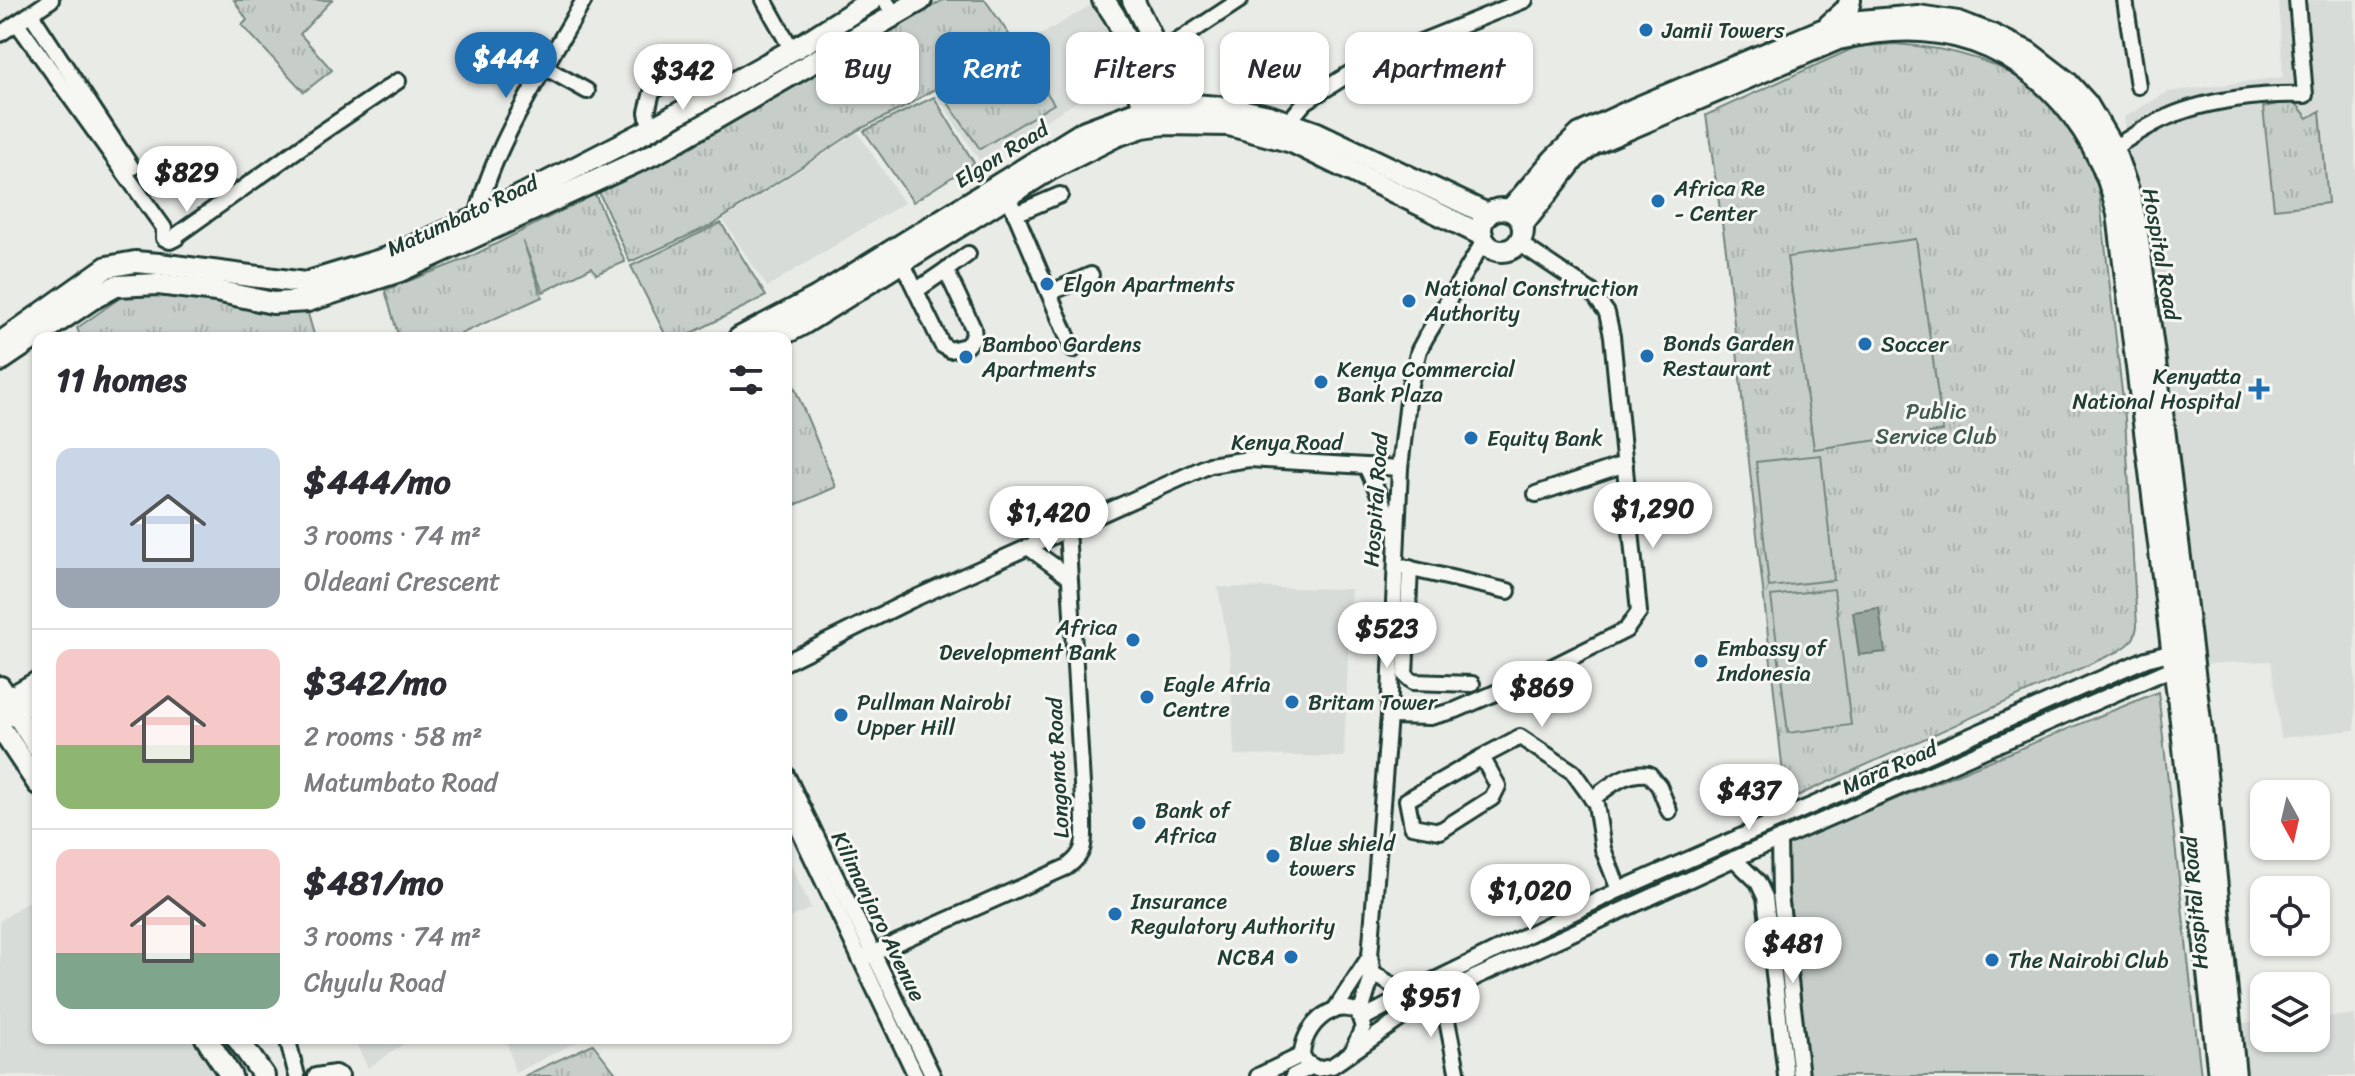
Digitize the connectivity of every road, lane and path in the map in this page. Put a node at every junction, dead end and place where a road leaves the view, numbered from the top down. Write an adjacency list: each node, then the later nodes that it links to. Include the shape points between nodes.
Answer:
1 (51, 0): 15 (street)
2 (584, 0): 24 (street)
3 (764, 0): 23 (street)
4 (872, 0): 23 (street, Matumbato Road)
5 (921, 0): 14 (street, Matumbato Road)
6 (1103, 0): 20 (street, via 1113,10)
7 (1133, 0): 21 (street)
8 (1240, 0): 22 (street)
9 (1525, 0): 35 (street, via 1363,65 1305,102)
10 (1850, 0): 18 (street, via 1839,18)
11 (1872, 0): 16 (street)
12 (2125, 0): 28 (street)
13 (2297, 0): 37 (street, via 2305,95 2192,108)
14 (890, 8): 26 (street, Matumbato Road)
15 (31, 14): 17 (street); 44 (street)
16 (1894, 17): 18 (street, Hospital Road); 37 (street, Hospital Road, via 1958,22 2028,52 2087,104)
17 (17, 23): 19 (street); 44 (street)
18 (1822, 30): 43 (street, Hospital Road, via 1580,134 1554,159)
19 (1, 32)
20 (1120, 32)
21 (1149, 32)
22 (1191, 32)
23 (787, 53): 26 (street); 30 (street, Matumbato Road)
24 (546, 68): 29 (street); 42 (street, via 497,155)
25 (691, 69): 36 (street, via 652,92)
26 (794, 74): 34 (street, Matumbato Road)
27 (398, 81): 44 (street)
28 (2138, 86)
29 (587, 91)
30 (702, 99): 34 (street); 36 (street, Matumbato Road)
31 (1143, 104): 33 (street)
32 (1167, 106): 33 (street, Elgon Road); 35 (street, Elgon Road, via 1231,108)
33 (1144, 109): 56 (street, Elgon Road, via 1085,131 817,297)
34 (713, 120): 38 (street, Matumbato Road)
35 (1292, 124): 41 (street, Elgon Road)
36 (647, 130): 38 (street); 42 (street, Matumbato Road)
37 (2106, 152): 43 (street, Hospital Road, via 2038,78 1982,45 1947,34 1877,32 1838,39 1593,144); 71 (street, Hospital Road, via 2129,193 2136,225 2163,420)
38 (656, 153): 53 (street, Matumbato Road, via 400,271)
39 (1060, 195): 40 (street)
40 (1011, 205): 45 (street, Elgon Road, via 1087,149 1143,127 1229,125 1316,152); 47 (street, Elgon Road); 54 (street)
41 (1487, 214): 43 (street, via 1497,209); 45 (street)
42 (477, 218): 53 (street, Matumbato Road)
43 (1517, 226): 45 (street, via 1514,248 1494,249); 61 (street, via 1592,292 1607,313)
44 (171, 233): 49 (street); 51 (street)
45 (1483, 238): 63 (street, Hospital Road, via 1419,350)
46 (968, 254): 48 (street)
47 (902, 262): 52 (street); 57 (street, Elgon Road)
48 (946, 270): 52 (street); 52 (street, via 973,328 974,337 966,346 950,350 942,345)
49 (158, 274): 51 (street, Matumbato Road); 55 (street, Matumbato Road, via 116,286)
50 (1091, 275): 54 (street)
51 (182, 277): 53 (street, Matumbato Road, via 273,303)
52 (917, 290)
53 (306, 292)
54 (1049, 293): 59 (street)
55 (30, 330): 58 (street, Matumbato Road); 60 (street, Matumbato Road)
56 (750, 332)
57 (788, 332)
58 (0, 343)
59 (1073, 350)
60 (0, 361)
61 (1625, 464): 64 (street); 77 (street, via 1640,604 1632,625 1456,710 1430,717)
62 (1366, 466): 63 (street, Kenya Road); 65 (street, Kenya Road, via 1249,459 1210,465); 66 (street)
63 (1400, 468): 66 (street, Hospital Road)
64 (1536, 494)
65 (1067, 529): 67 (street, Kenya Road); 69 (street, Longonot Road)
66 (1396, 532): 68 (street, Hospital Road)
67 (1028, 547): 69 (street); 72 (street, Kenya Road)
68 (1402, 567): 70 (street); 73 (street, via 1405,675 1413,682); 77 (street, Hospital Road)
69 (1069, 577): 89 (street, Longonot Road, via 1084,818 1079,858)
70 (1508, 591)
71 (2182, 657): 86 (street, Mara Road); 88 (street, Mara Road, via 2146,659); 114 (street, Hospital Road); 115 (street, Hospital Road, via 2205,761)
72 (792, 659)
73 (1472, 684)
74 (32, 686): 76 (street)
75 (32, 699): 76 (street)
76 (5, 705): 79 (street)
77 (1389, 716): 90 (street, Hospital Road)
78 (0, 727): 81 (street)
79 (32, 740)
80 (1482, 757): 80 (street, via 1498,786 1492,798 1440,831 1412,826 1407,800); 83 (street, via 1520,737 1573,772)
81 (32, 775)
82 (792, 788): 89 (street, Kilimanjaro Avenue)
83 (1592, 799): 84 (street, via 1621,778 1649,774); 88 (street)
84 (1669, 811)
85 (792, 814): 89 (street, Kilimanjaro Avenue)
86 (1779, 841): 87 (street, Mara Road); 113 (street)
87 (1734, 859): 93 (street, Mara Road); 112 (street, via 1758,882 1765,897)
88 (1619, 890): 92 (street, Mara Road)
89 (866, 956): 106 (street, Kilimanjaro Avenue); 107 (street, Kilimanjaro Avenue)
90 (1370, 956): 91 (street, Hospital Road); 94 (street)
91 (1373, 973): 92 (street); 95 (street)
92 (1411, 993): 95 (street, Mara Road)
93 (1442, 995): 99 (street, Mara Road); 111 (street)
94 (1334, 1011): 95 (street, via 1349,1008); 100 (street, via 1307,1034)
95 (1361, 1017): 99 (street, via 1363,1027)
96 (210, 1044): 101 (street)
97 (241, 1044): 102 (street)
98 (289, 1044): 103 (street)
99 (1347, 1057): 100 (street, Mara Road); 110 (street)
100 (1311, 1067): 108 (street, Mara Road); 109 (street, Mara Road)
101 (231, 1076)
102 (264, 1076)
103 (297, 1076)
104 (316, 1076): 105 (street)
105 (341, 1076)
106 (916, 1076)
107 (933, 1076)
108 (1258, 1076)
109 (1293, 1076)
110 (1335, 1076)
111 (1458, 1076)
112 (1786, 1076)
113 (1801, 1076)
114 (2219, 1076)
115 (2235, 1076)

